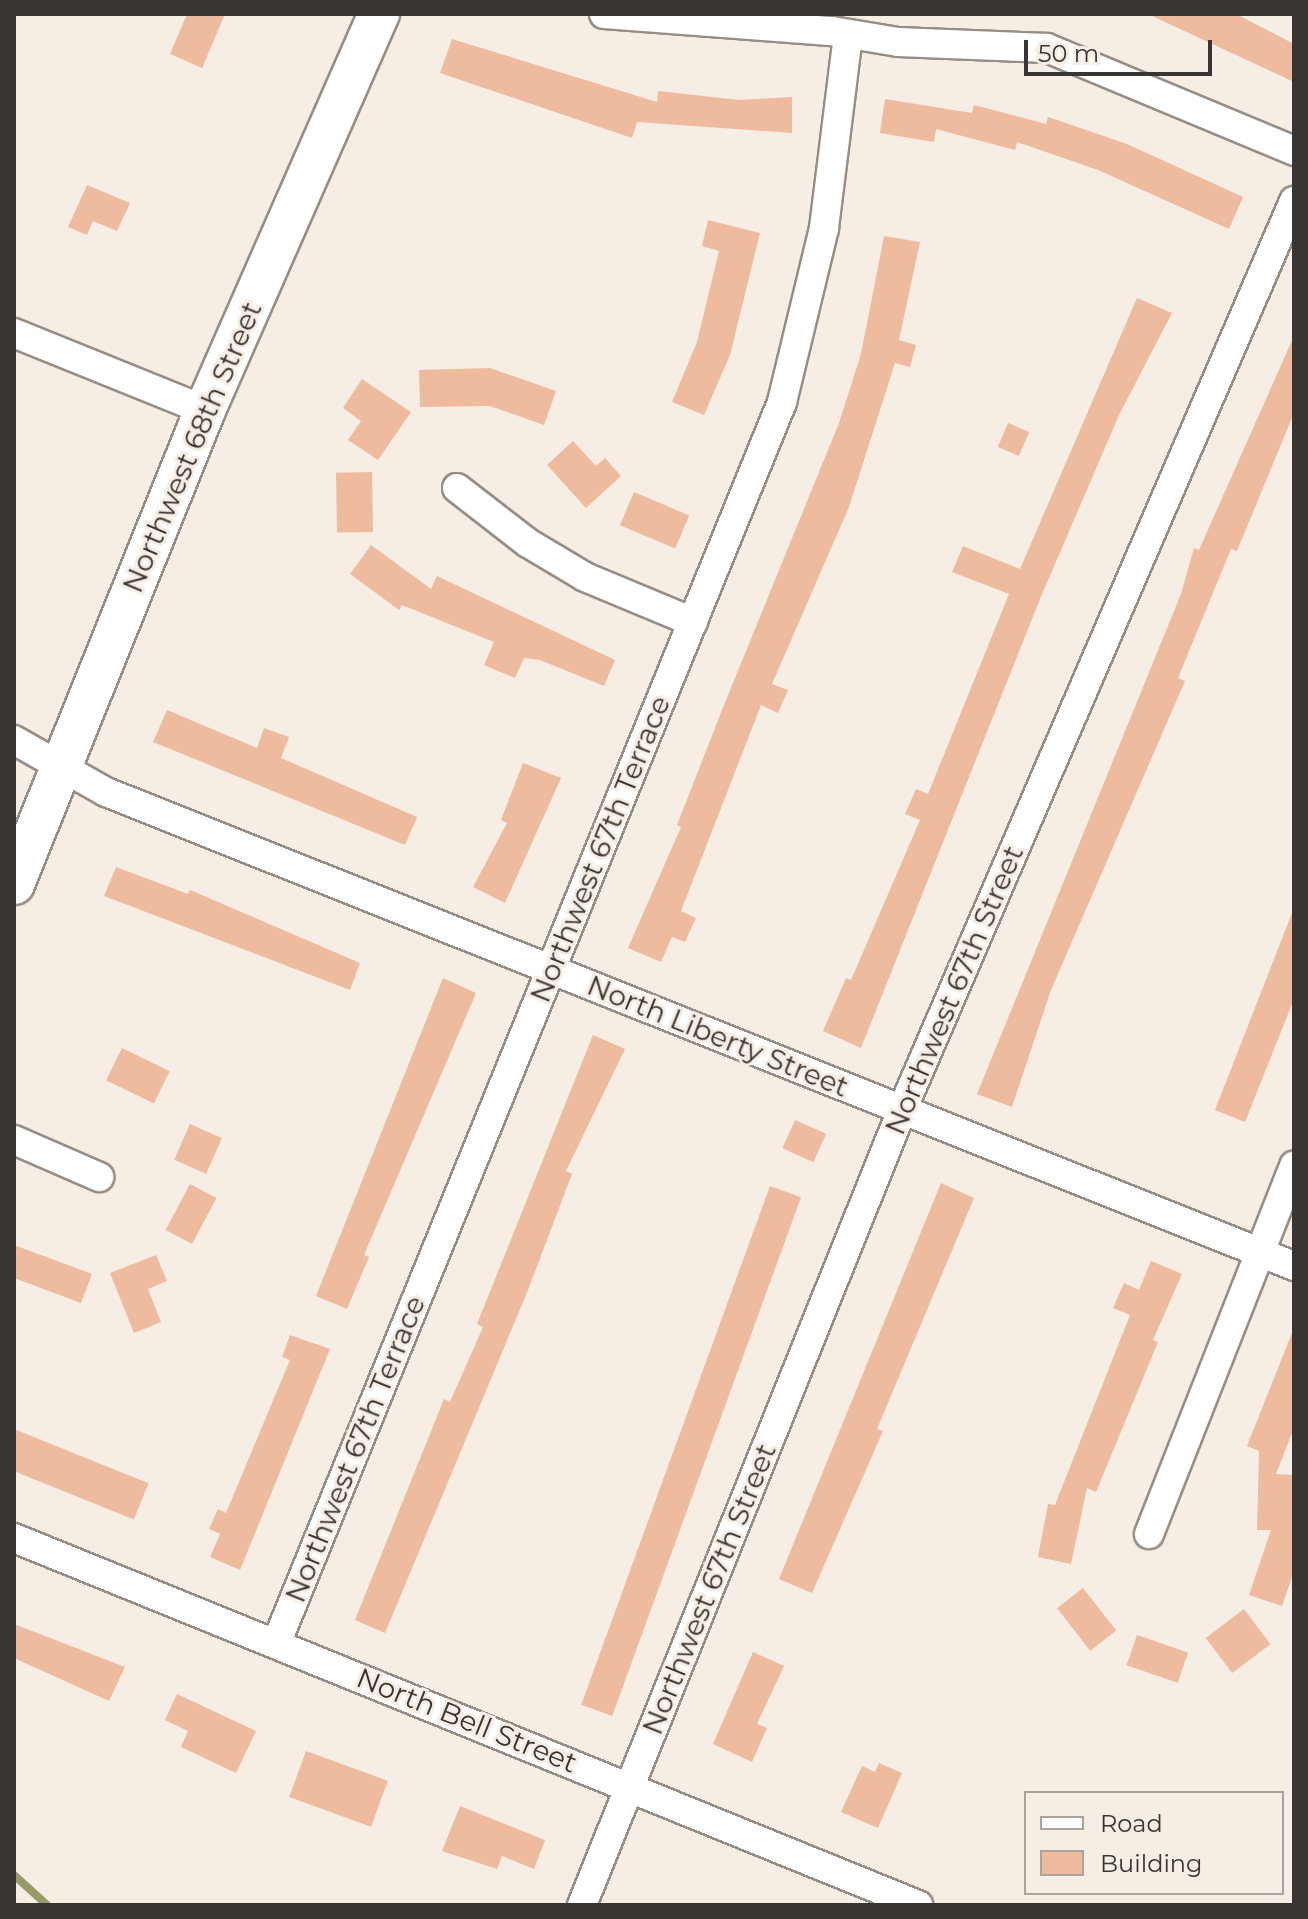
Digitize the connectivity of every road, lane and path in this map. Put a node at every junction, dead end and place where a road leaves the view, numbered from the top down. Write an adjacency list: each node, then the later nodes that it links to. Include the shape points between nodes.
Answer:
1 (379, 14): 7 (main road, Northwest 68th Street)
2 (604, 14): 3 (street)
3 (848, 34): 4 (street, via 898,42 1047,48); 9 (street, Northwest 67th Terrace, via 824,228 804,326 782,402)
4 (1294, 151)
5 (1294, 201): 14 (street, Northwest 67th Street)
6 (14, 333): 7 (street)
7 (205, 410): 11 (main road, Northwest 68th Street)
8 (457, 488): 9 (street, via 528,543 585,577)
9 (693, 622): 13 (street, Northwest 67th Terrace)
10 (14, 740): 11 (street, North Liberty Street)
11 (62, 765): 12 (main road, Northwest 68th Street); 13 (street, North Liberty Street, via 106,792)
12 (14, 884)
13 (550, 969): 14 (street, North Liberty Street); 22 (street, Northwest 67th Terrace)
14 (902, 1110): 18 (street, North Liberty Street); 23 (street, Northwest 67th Street)
15 (14, 1140): 17 (street)
16 (1294, 1165): 18 (street)
17 (99, 1177)
18 (1257, 1252): 19 (street, North Liberty Street); 20 (street)
19 (1294, 1266)
20 (1149, 1534)
21 (14, 1538): 22 (street, North Bell Street)
22 (276, 1644): 23 (street, North Bell Street)
23 (630, 1785): 24 (street, Northwest 67th Street); 25 (street, North Bell Street)
24 (582, 1905)
25 (918, 1905)

